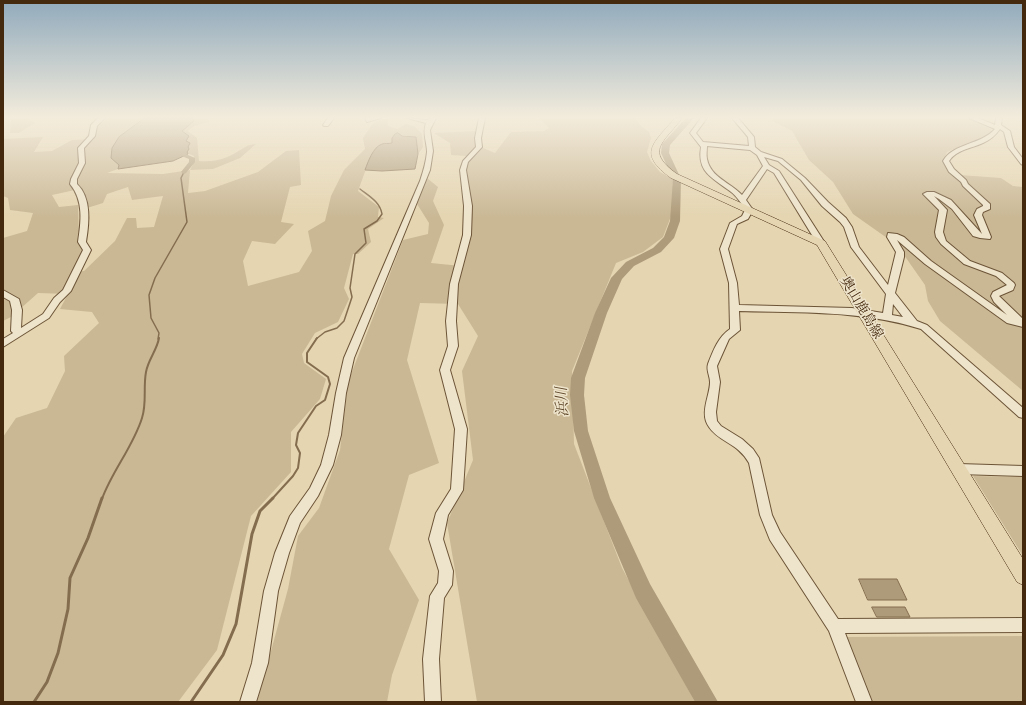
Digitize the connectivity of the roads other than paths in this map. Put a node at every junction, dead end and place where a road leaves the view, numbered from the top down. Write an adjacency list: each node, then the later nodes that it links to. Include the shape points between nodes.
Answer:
1 (81, 151): 22 (street, via 82,163 74,184 78,188 85,211 82,242 86,250 66,291 46,316)
2 (430, 151): 30 (street, via 428,166 349,358 327,465 314,492 295,520 282,552 271,591 260,663)
3 (475, 151): 31 (street, via 465,162 463,170 468,206 467,234 454,284 451,321 453,346 445,370 461,429 458,490 442,512 436,539 446,571 445,585 437,596 432,659)
4 (654, 151): 14 (main road, via 654,156 661,166 674,176)
5 (703, 151): 13 (street, via 702,158 716,180 730,187)
6 (755, 151): 9 (street)
7 (959, 151): 17 (street, via 950,154 946,163 986,204 987,207 978,215 987,237 976,234 952,204 935,195 927,194 943,210 940,237 963,261 1008,280 1010,288 995,296 1022,322 1015,324 1010,321 953,282 906,245 899,236 893,234 891,237 900,252 900,258)
8 (1014, 151): 10 (street)
9 (759, 154): 11 (street); 12 (street, via 776,158)
10 (1023, 163)
11 (769, 167): 12 (street); 13 (street, via 763,168); 15 (street, via 777,172 786,185)
12 (789, 167): 17 (street, via 843,220 855,248)
13 (743, 199): 14 (street)
14 (749, 210): 15 (main road); 18 (street, via 745,217 734,223 724,249 733,282)
15 (821, 243): 19 (main road, 奥山鹿島線)
16 (3, 293): 22 (street, via 14,299 17,310 16,331)
17 (890, 295): 20 (street); 21 (street)
18 (734, 308): 19 (street); 29 (street, via 735,330 725,336 712,366 715,382 710,412 712,423 716,429 749,452 755,462 766,515 775,536)
19 (863, 313): 20 (street); 25 (main road, 奥山鹿島線)
20 (887, 317): 21 (street)
21 (913, 323): 24 (street, via 924,328)
22 (19, 333): 23 (street)
23 (3, 344)
24 (1023, 414)
25 (959, 469): 26 (street); 27 (main road, 奥山鹿島線)
26 (1023, 471)
27 (1023, 576)
28 (1023, 625): 29 (street)
29 (834, 626): 32 (street)
30 (248, 702)
31 (433, 702)
32 (864, 702)

